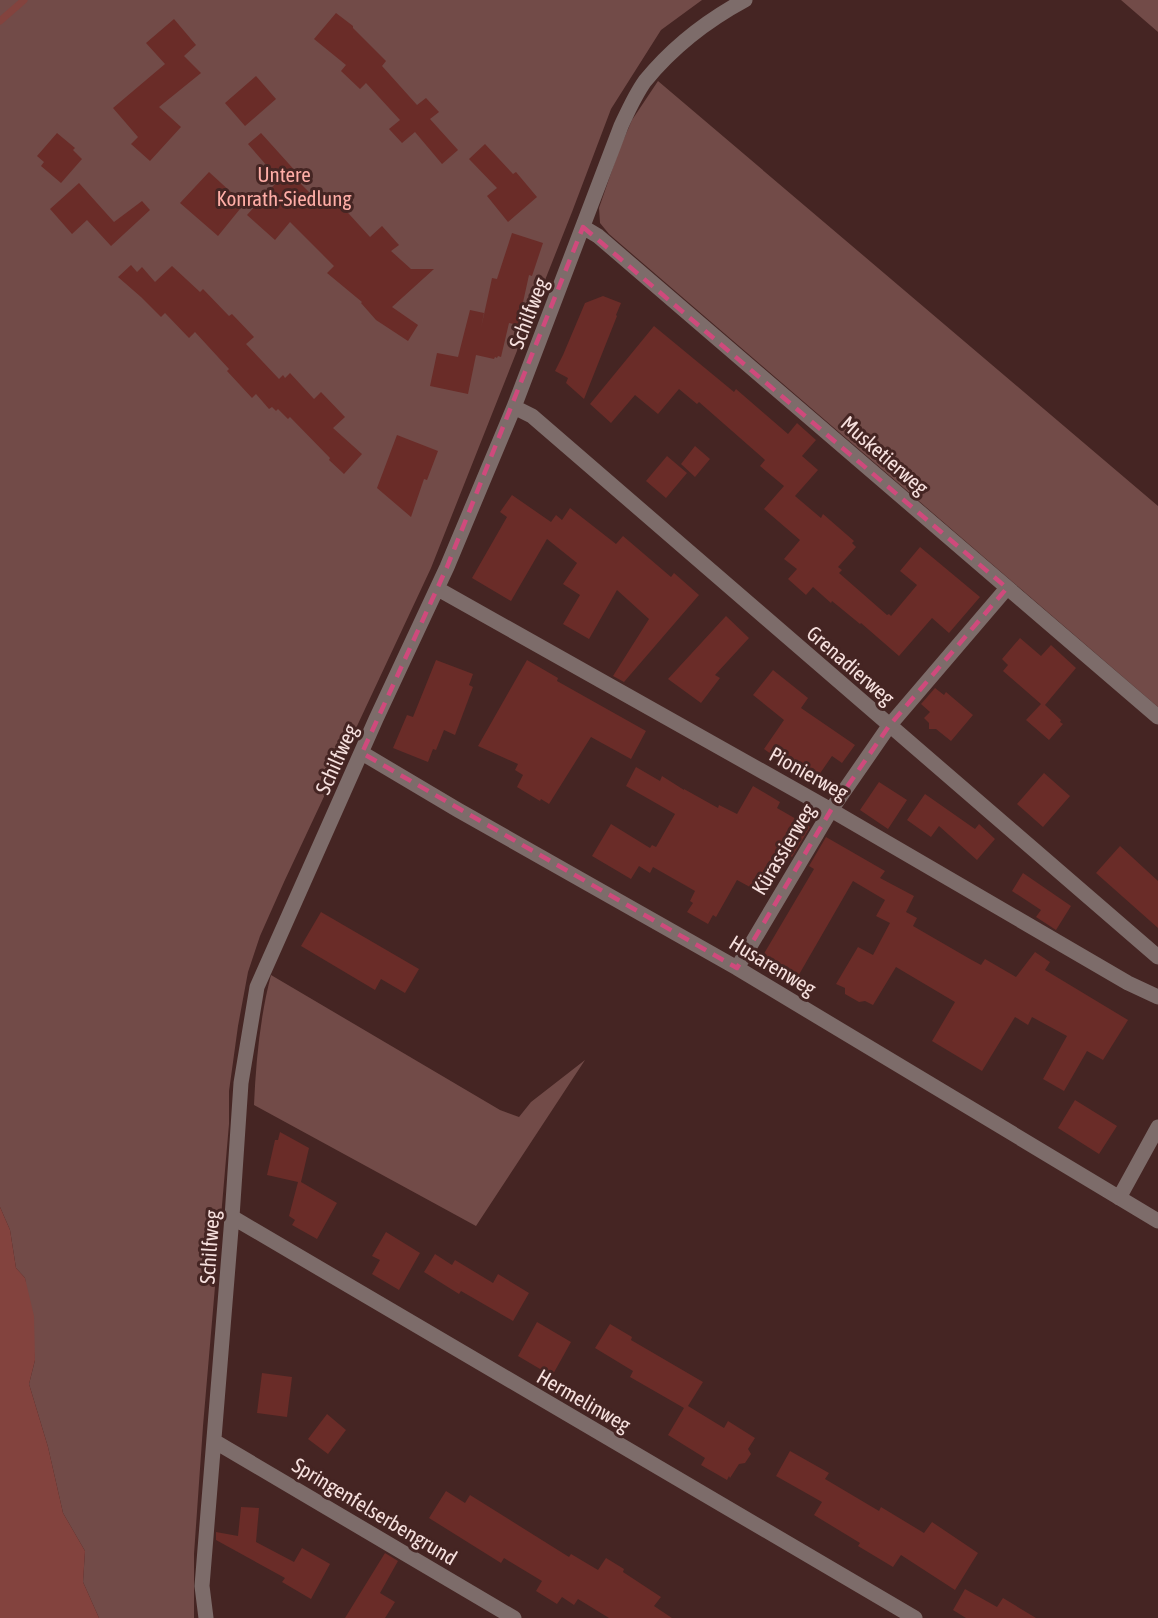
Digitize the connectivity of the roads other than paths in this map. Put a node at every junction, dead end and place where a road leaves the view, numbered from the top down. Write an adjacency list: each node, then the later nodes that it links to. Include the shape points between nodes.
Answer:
1 (745, 0): 2 (street, Schilfweg, via 690,37 645,82 621,126)
2 (583, 227): 3 (street, Schilfweg); 4 (street, Musketierweg)
3 (514, 407): 5 (street, Schilfweg); 7 (street, Grenadierweg, via 532,416)
4 (1007, 588): 6 (street, Musketierweg); 7 (street, Kürassierweg)
5 (438, 589): 8 (street, Schilfweg); 9 (street, Pionierweg)
6 (1158, 717)
7 (889, 726): 9 (street, Kürassierweg); 10 (street, Grenadierweg)
8 (362, 753): 11 (street, Husarenweg); 15 (street, Schilfweg, via 257,987 241,1083)
9 (831, 810): 11 (street, Kürassierweg); 12 (street, Pionierweg)
10 (1158, 957)
11 (737, 968): 14 (street, Husarenweg)
12 (1158, 997)
13 (1158, 1126): 14 (street)
14 (1119, 1198): 16 (street, Husarenweg)
15 (232, 1218): 17 (street, Schilfweg); 20 (street, Hermelinweg)
16 (1158, 1221)
17 (214, 1441): 18 (street, Schilfweg, via 202,1586); 19 (street, Springenfelserbengrund)
18 (206, 1618)
19 (514, 1618)
20 (915, 1618)

